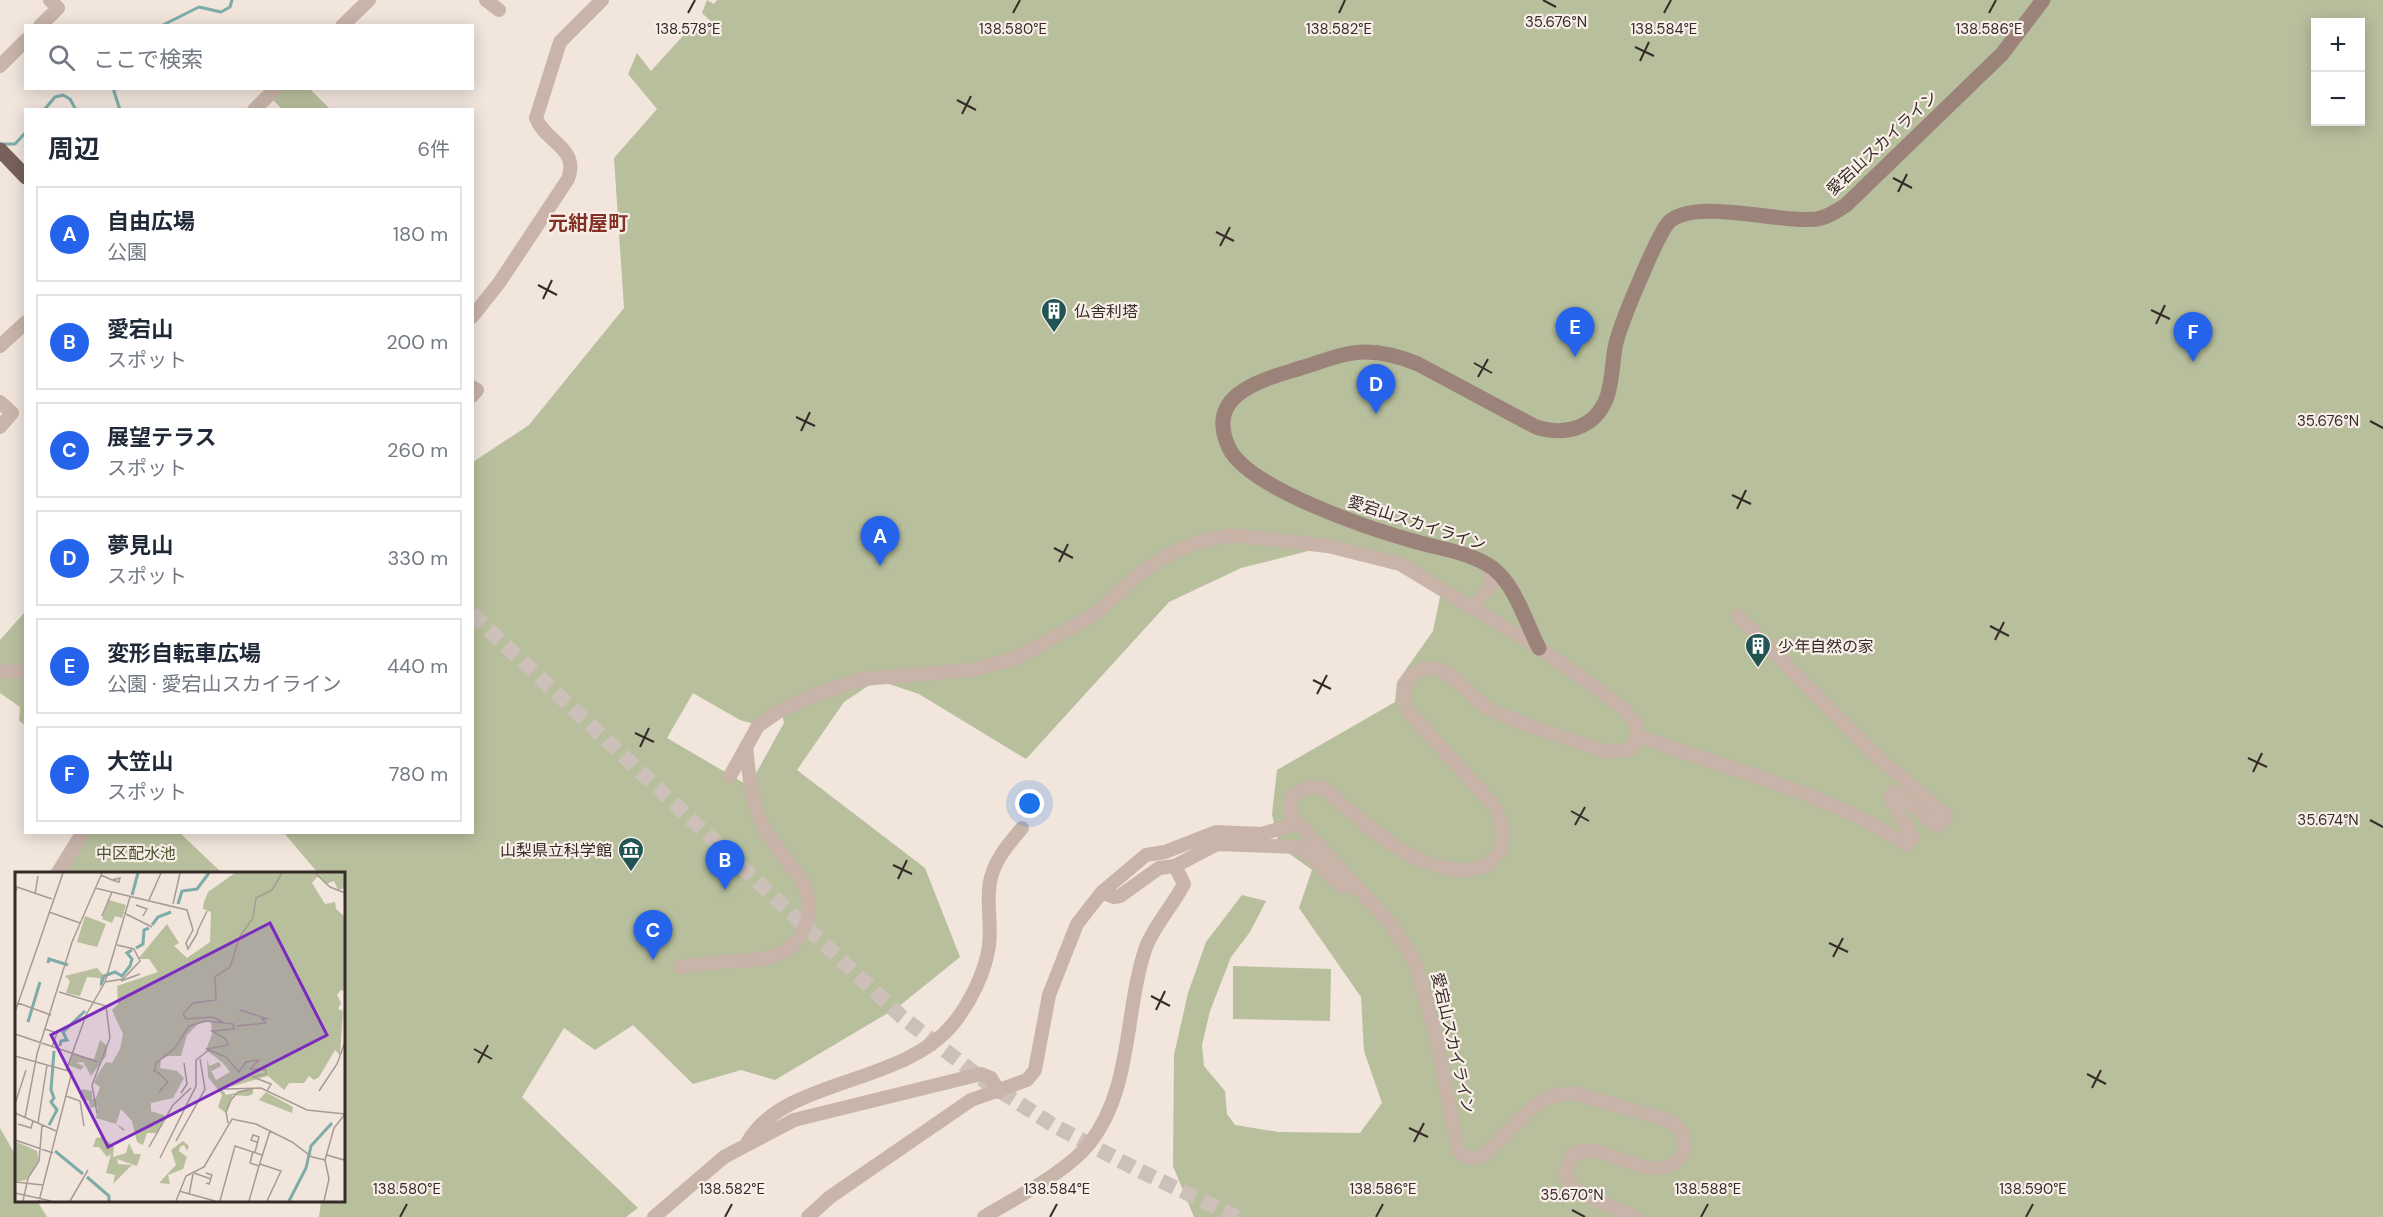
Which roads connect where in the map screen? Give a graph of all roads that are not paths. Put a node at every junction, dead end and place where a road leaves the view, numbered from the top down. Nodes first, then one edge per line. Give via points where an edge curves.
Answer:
1 (50, 0) edge
2 (369, 0) edge
3 (486, 0) edge
4 (602, 0) edge
5 (2043, 0) edge
6 (499, 10) dead end
7 (42, 24) edge
8 (344, 24) edge
9 (24, 42) edge
10 (0, 66) edge
11 (274, 90) edge
12 (256, 108) edge
13 (0, 150) edge
14 (24, 175) edge
15 (474, 314) edge
16 (24, 323) edge
17 (0, 346) edge
18 (0, 402) edge
19 (0, 427) edge
20 (1489, 566) junction
21 (1474, 607) junction
22 (1738, 616) dead end
23 (1539, 648) junction
24 (22, 671) dead end
25 (0, 672) edge
26 (1638, 736) junction
27 (746, 747) junction
28 (730, 776) dead end
29 (1298, 823) junction
30 (1022, 828) dead end
31 (82, 834) edge
32 (1175, 866) junction
33 (58, 872) edge
34 (1354, 885) junction
35 (1102, 892) junction
36 (680, 967) dead end
37 (999, 1092) junction
38 (747, 1143) junction
39 (654, 1217) edge
40 (808, 1217) edge
41 (984, 1217) edge
42 (1635, 1217) edge

1 - 7 street via 58,8
2 - 8 street
3 - 6 street
4 - 15 street via 560,42 536,118 567,153 571,171 568,179
5 - 20 main road, 愛宕山スカイライン via 2002,54 1846,205 1832,214 1799,219 1705,211 1670,222 1656,244 1617,341 1606,397 1598,412 1584,424 1555,433 1536,427 1418,364 1398,356 1366,352 1348,353 1244,387 1226,410 1224,435 1238,462 1259,477 1348,520
9 - 10 street
11 - 12 street
13 - 14 main road
16 - 17 street
18 - 19 street via 12,413
20 - 21 street via 1491,584
20 - 23 main road, 愛宕山スカイライン via 1507,583
21 - 23 street
21 - 27 street via 1400,564 1380,558 1328,546 1231,535 1197,542 1166,556 1140,573 1094,615 1016,658 972,670 863,679 816,694 758,726
22 - 26 street via 1873,753 1947,816 1938,826 1895,792 1890,798 1913,837 1907,845 1825,802
23 - 26 street, 愛宕山スカイライン via 1624,709 1636,724
24 - 25 street
26 - 29 street, 愛宕山スカイライン via 1629,750 1608,752 1488,709 1455,680 1438,670 1424,668 1415,672 1404,687 1408,711 1496,808 1503,830 1501,850 1486,866 1458,870 1416,858 1382,838 1324,789 1313,786 1290,799 1290,814
27 - 28 street
27 - 36 street via 749,786 762,824 807,887 807,922 791,948 772,957
29 - 34 street, 愛宕山スカイライン
29 - 35 street via 1262,834 1216,832 1165,852 1146,855
30 - 38 street via 998,858 990,882 989,946 980,978 952,1024 921,1052 904,1061 788,1106 755,1129
31 - 33 street
32 - 34 street via 1217,844 1301,847 1342,887
32 - 35 street via 1159,868 1120,896
32 - 41 street via 1184,884 1147,945 1118,1086 1105,1118 1089,1145 1054,1174
34 - 42 street, 愛宕山スカイライン via 1391,924 1415,962 1435,1032 1461,1154 1467,1158 1482,1157 1535,1105 1563,1094 1588,1096 1671,1122 1682,1132 1685,1149 1675,1163 1663,1168 1590,1150 1573,1154 1568,1162 1565,1173 1579,1193
35 - 37 street via 1077,924 1049,994 1035,1070 1027,1080
37 - 38 street via 991,1078 981,1074 811,1114
37 - 40 street via 971,1101 830,1197
38 - 39 street via 714,1164

